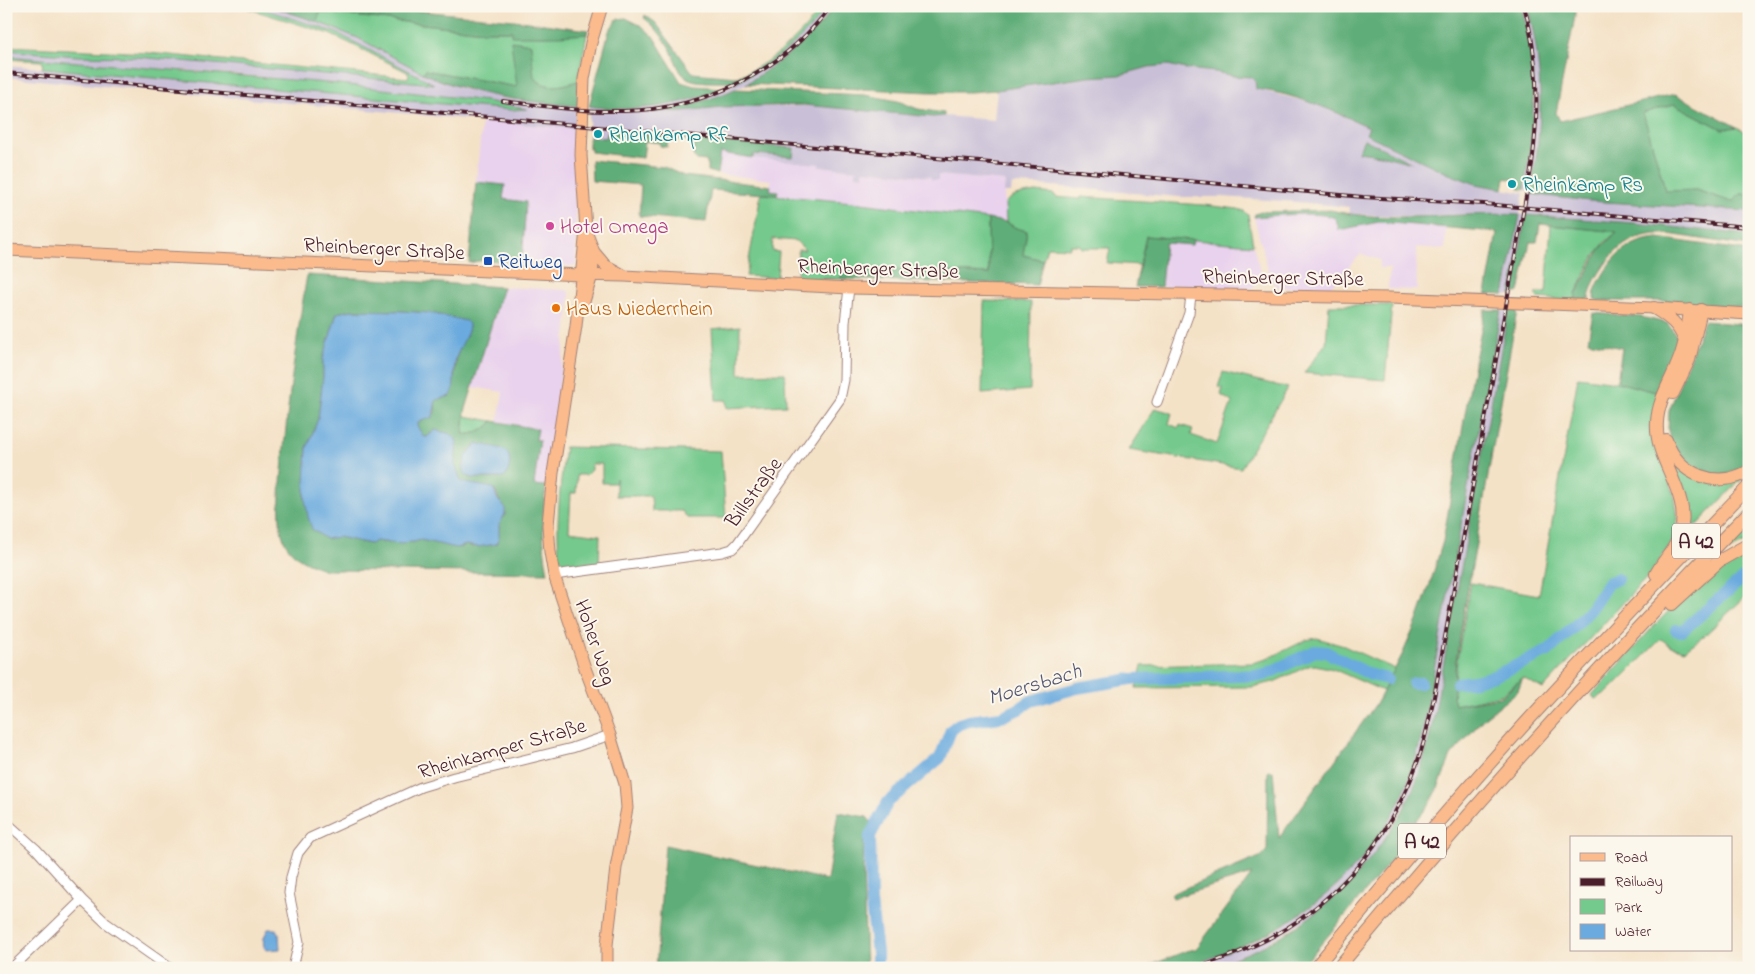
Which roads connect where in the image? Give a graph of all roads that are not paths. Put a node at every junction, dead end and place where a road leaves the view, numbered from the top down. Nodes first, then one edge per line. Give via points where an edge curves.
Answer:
1 (602, 6) edge
2 (586, 230) junction
3 (6, 250) edge
4 (594, 252) junction
5 (586, 275) junction
6 (624, 276) junction
7 (849, 288) junction
8 (1191, 294) junction
9 (1654, 308) junction
10 (1695, 310) junction
11 (1749, 314) edge
12 (1685, 342) junction
13 (1157, 402) dead end
14 (1749, 471) edge
15 (1749, 486) edge
16 (1749, 512) edge
17 (1749, 544) edge
18 (554, 576) junction
19 (1644, 596) junction
20 (1637, 628) junction
21 (610, 735) junction
22 (6, 822) edge
23 (82, 900) junction
24 (12, 968) edge
25 (170, 968) edge
26 (293, 968) edge
27 (607, 968) edge
28 (1315, 968) edge
29 (1338, 968) edge

1 - 2 main road via 583,87 581,155
2 - 4 main road
2 - 5 main road
3 - 5 main road, Rheinberger Straße
4 - 5 main road
4 - 6 main road via 605,265
5 - 6 main road, Rheinberger Straße
5 - 18 main road, Hoher Weg via 549,511 548,539
6 - 7 main road, Rheinberger Straße
7 - 8 main road, Rheinberger Straße
7 - 18 street, Billstraße via 840,399 732,549
8 - 9 main road, Rheinberger Straße
8 - 13 street via 1189,313
9 - 10 main road, Rheinberger Straße
9 - 12 highway via 1673,321
10 - 11 main road, Rheinberger Straße
10 - 12 highway
10 - 14 highway via 1690,360 1665,413 1666,442 1683,467 1697,476 1726,480
12 - 19 highway via 1662,400 1657,422 1659,443 1682,502 1682,526 1675,546
15 - 19 highway, A 42
16 - 20 highway, A 42
17 - 20 highway via 1719,561 1664,612
18 - 21 main road, Hoher Weg
19 - 28 highway, A 42 via 1477,778
20 - 29 highway, A 42 via 1492,788
21 - 26 street, Rheinkamper Straße via 422,787 310,838 298,853 291,877 290,893 299,942
21 - 27 main road, Hoher Weg via 625,784 627,808 616,868
22 - 23 street via 36,849
23 - 24 street
23 - 25 street via 106,923

